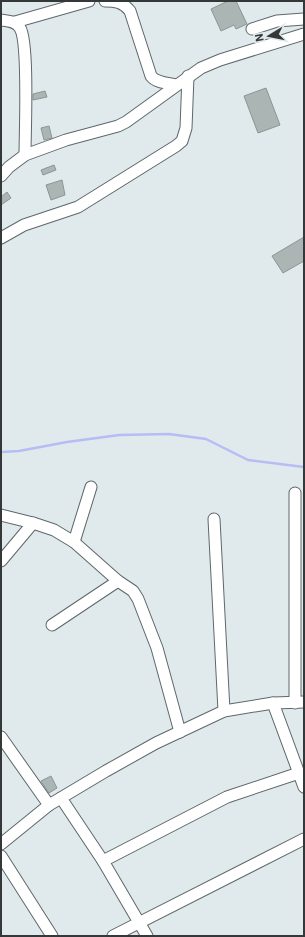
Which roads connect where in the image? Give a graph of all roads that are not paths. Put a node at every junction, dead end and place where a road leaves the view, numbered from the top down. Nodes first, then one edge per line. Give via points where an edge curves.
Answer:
1 (89, 1) edge
2 (105, 1) edge
3 (304, 19) edge
4 (1, 20) edge
5 (15, 22) junction
6 (252, 29) dead end
7 (304, 34) edge
8 (188, 76) junction
9 (176, 85) junction
10 (25, 155) junction
11 (1, 176) edge
12 (1, 238) edge
13 (92, 487) dead end
14 (295, 494) dead end
15 (1, 515) edge
16 (214, 519) dead end
17 (33, 523) junction
18 (74, 542) junction
19 (1, 561) edge
20 (118, 581) junction
21 (52, 625) dead end
22 (299, 702) edge
23 (273, 703) junction
24 (224, 711) junction
25 (180, 732) junction
26 (1, 736) edge
27 (299, 773) junction
28 (304, 787) edge
29 (61, 798) junction
30 (49, 805) junction
31 (304, 839) edge
32 (1, 844) edge
33 (1, 856) edge
34 (103, 861) junction
35 (140, 922) junction
36 (52, 936) edge
37 (113, 936) edge
38 (147, 936) edge

1 - 5 street
2 - 9 street via 117,2 130,11 153,79
3 - 6 street via 277,21
4 - 5 street
5 - 10 street via 23,33 25,57
7 - 8 street via 220,60
8 - 9 street
8 - 12 street via 186,128 182,141 78,207 24,225
9 - 10 street via 135,117 118,126 66,140
10 - 11 street
13 - 18 street
14 - 22 street
15 - 17 street
16 - 24 street
17 - 18 street via 54,530
17 - 19 street
18 - 20 street
20 - 21 street
20 - 25 street via 133,591 138,599 157,648
22 - 23 street
23 - 24 street
23 - 27 street
24 - 25 street
25 - 29 street
26 - 30 street
27 - 28 street
27 - 34 street via 227,797
29 - 30 street
29 - 34 street
30 - 32 street
31 - 35 street
33 - 36 street
34 - 35 street
35 - 37 street
35 - 38 street

